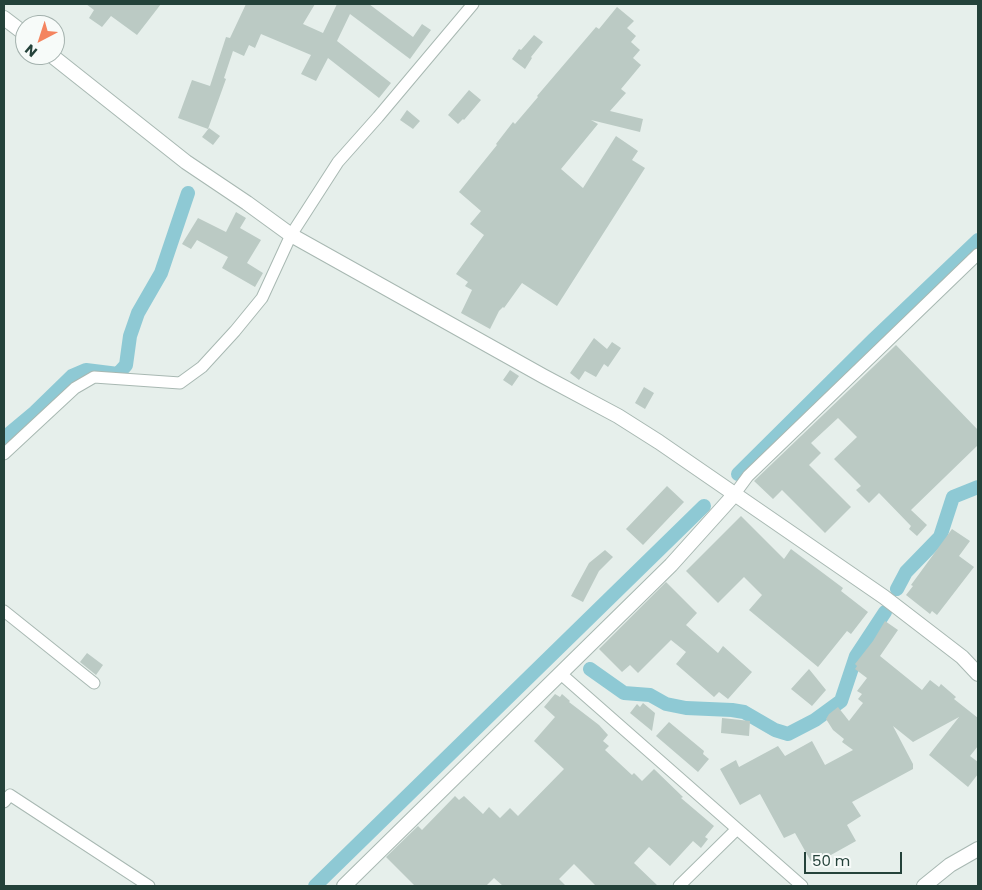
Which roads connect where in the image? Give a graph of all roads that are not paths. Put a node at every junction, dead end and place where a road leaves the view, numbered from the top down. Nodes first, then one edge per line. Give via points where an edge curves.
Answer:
1 (473, 4) edge
2 (4, 18) edge
3 (15, 26) edge
4 (64, 65) edge
5 (291, 235) junction
6 (978, 254) edge
7 (4, 454) edge
8 (734, 495) junction
9 (4, 611) edge
10 (560, 674) junction
11 (978, 674) edge
12 (94, 683) dead end
13 (4, 802) edge
14 (738, 829) junction
15 (978, 849) edge
16 (149, 886) edge
17 (344, 886) edge
18 (679, 886) edge
19 (802, 886) edge
20 (924, 886) edge

1 - 5 street via 338,162
2 - 3 street
4 - 5 street via 186,162
5 - 7 street via 262,298 202,367 180,383 89,380 75,388
5 - 8 street via 618,416
6 - 8 street via 748,476
8 - 10 street via 671,565
8 - 11 street via 884,597
9 - 12 street
10 - 14 street
10 - 17 street
13 - 16 street via 10,795
14 - 18 street
14 - 19 street
15 - 20 street via 950,865

